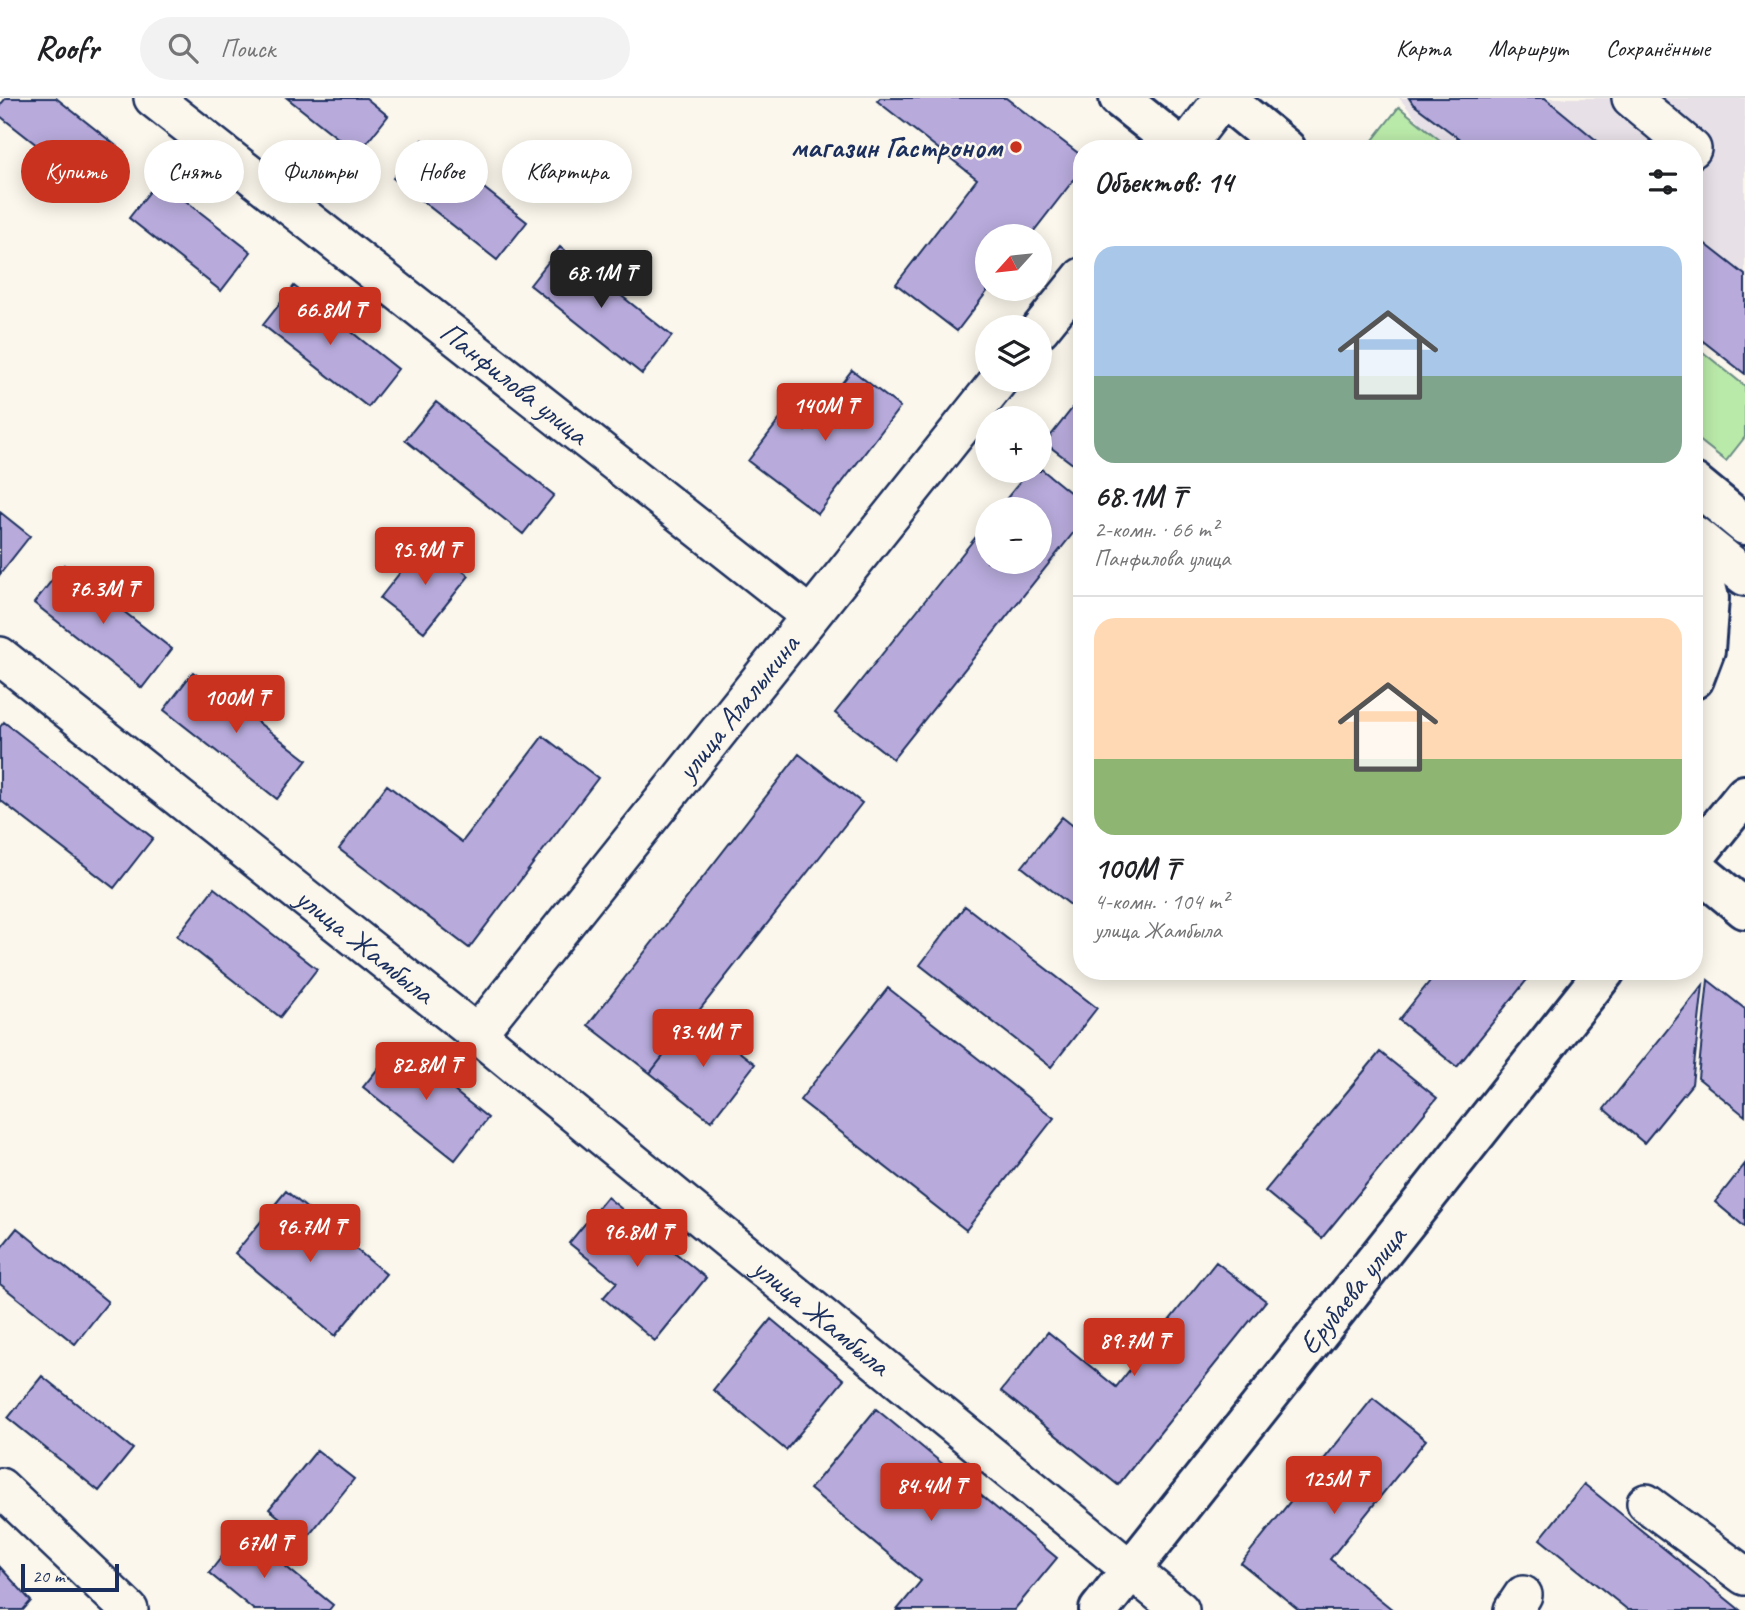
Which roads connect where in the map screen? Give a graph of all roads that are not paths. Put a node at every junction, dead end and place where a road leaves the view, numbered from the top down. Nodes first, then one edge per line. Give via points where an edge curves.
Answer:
1 (153, 98) edge
2 (1119, 98) edge
3 (1223, 98) edge
4 (1631, 98) edge
5 (1172, 140) edge
6 (1190, 140) edge
7 (1275, 140) edge
8 (1681, 140) edge
9 (1073, 288) edge
10 (1051, 315) edge
11 (989, 392) edge
12 (1703, 490) edge
13 (1740, 517) edge
14 (1703, 543) edge
15 (1703, 573) edge
16 (1745, 576) edge
17 (810, 616) junction
18 (1703, 655) edge
19 (0, 656) edge
20 (1745, 795) edge
21 (1703, 848) edge
22 (1703, 874) edge
23 (1745, 909) edge
24 (1598, 980) edge
25 (477, 1034) junction
26 (0, 1487) edge
27 (1646, 1503) dead end
28 (1130, 1571) junction
29 (1745, 1576) edge
30 (129, 1610) edge
31 (1099, 1610) edge
32 (1180, 1610) edge

1 - 17 street, Панфилова улица
2 - 5 main road
3 - 6 street
3 - 7 main road
4 - 8 street
9 - 10 street
11 - 17 street, улица Алалыкина
12 - 13 main road
14 - 16 main road
15 - 18 main road via 1709,598
17 - 25 street, улица Алалыкина
19 - 25 street, улица Жамбыла
20 - 21 main road
22 - 23 main road
24 - 28 main road, Ерубаева улица
25 - 28 street, улица Жамбыла
26 - 30 street
27 - 29 street
28 - 31 main road, Ерубаева улица
28 - 32 street, улица Жамбыла

